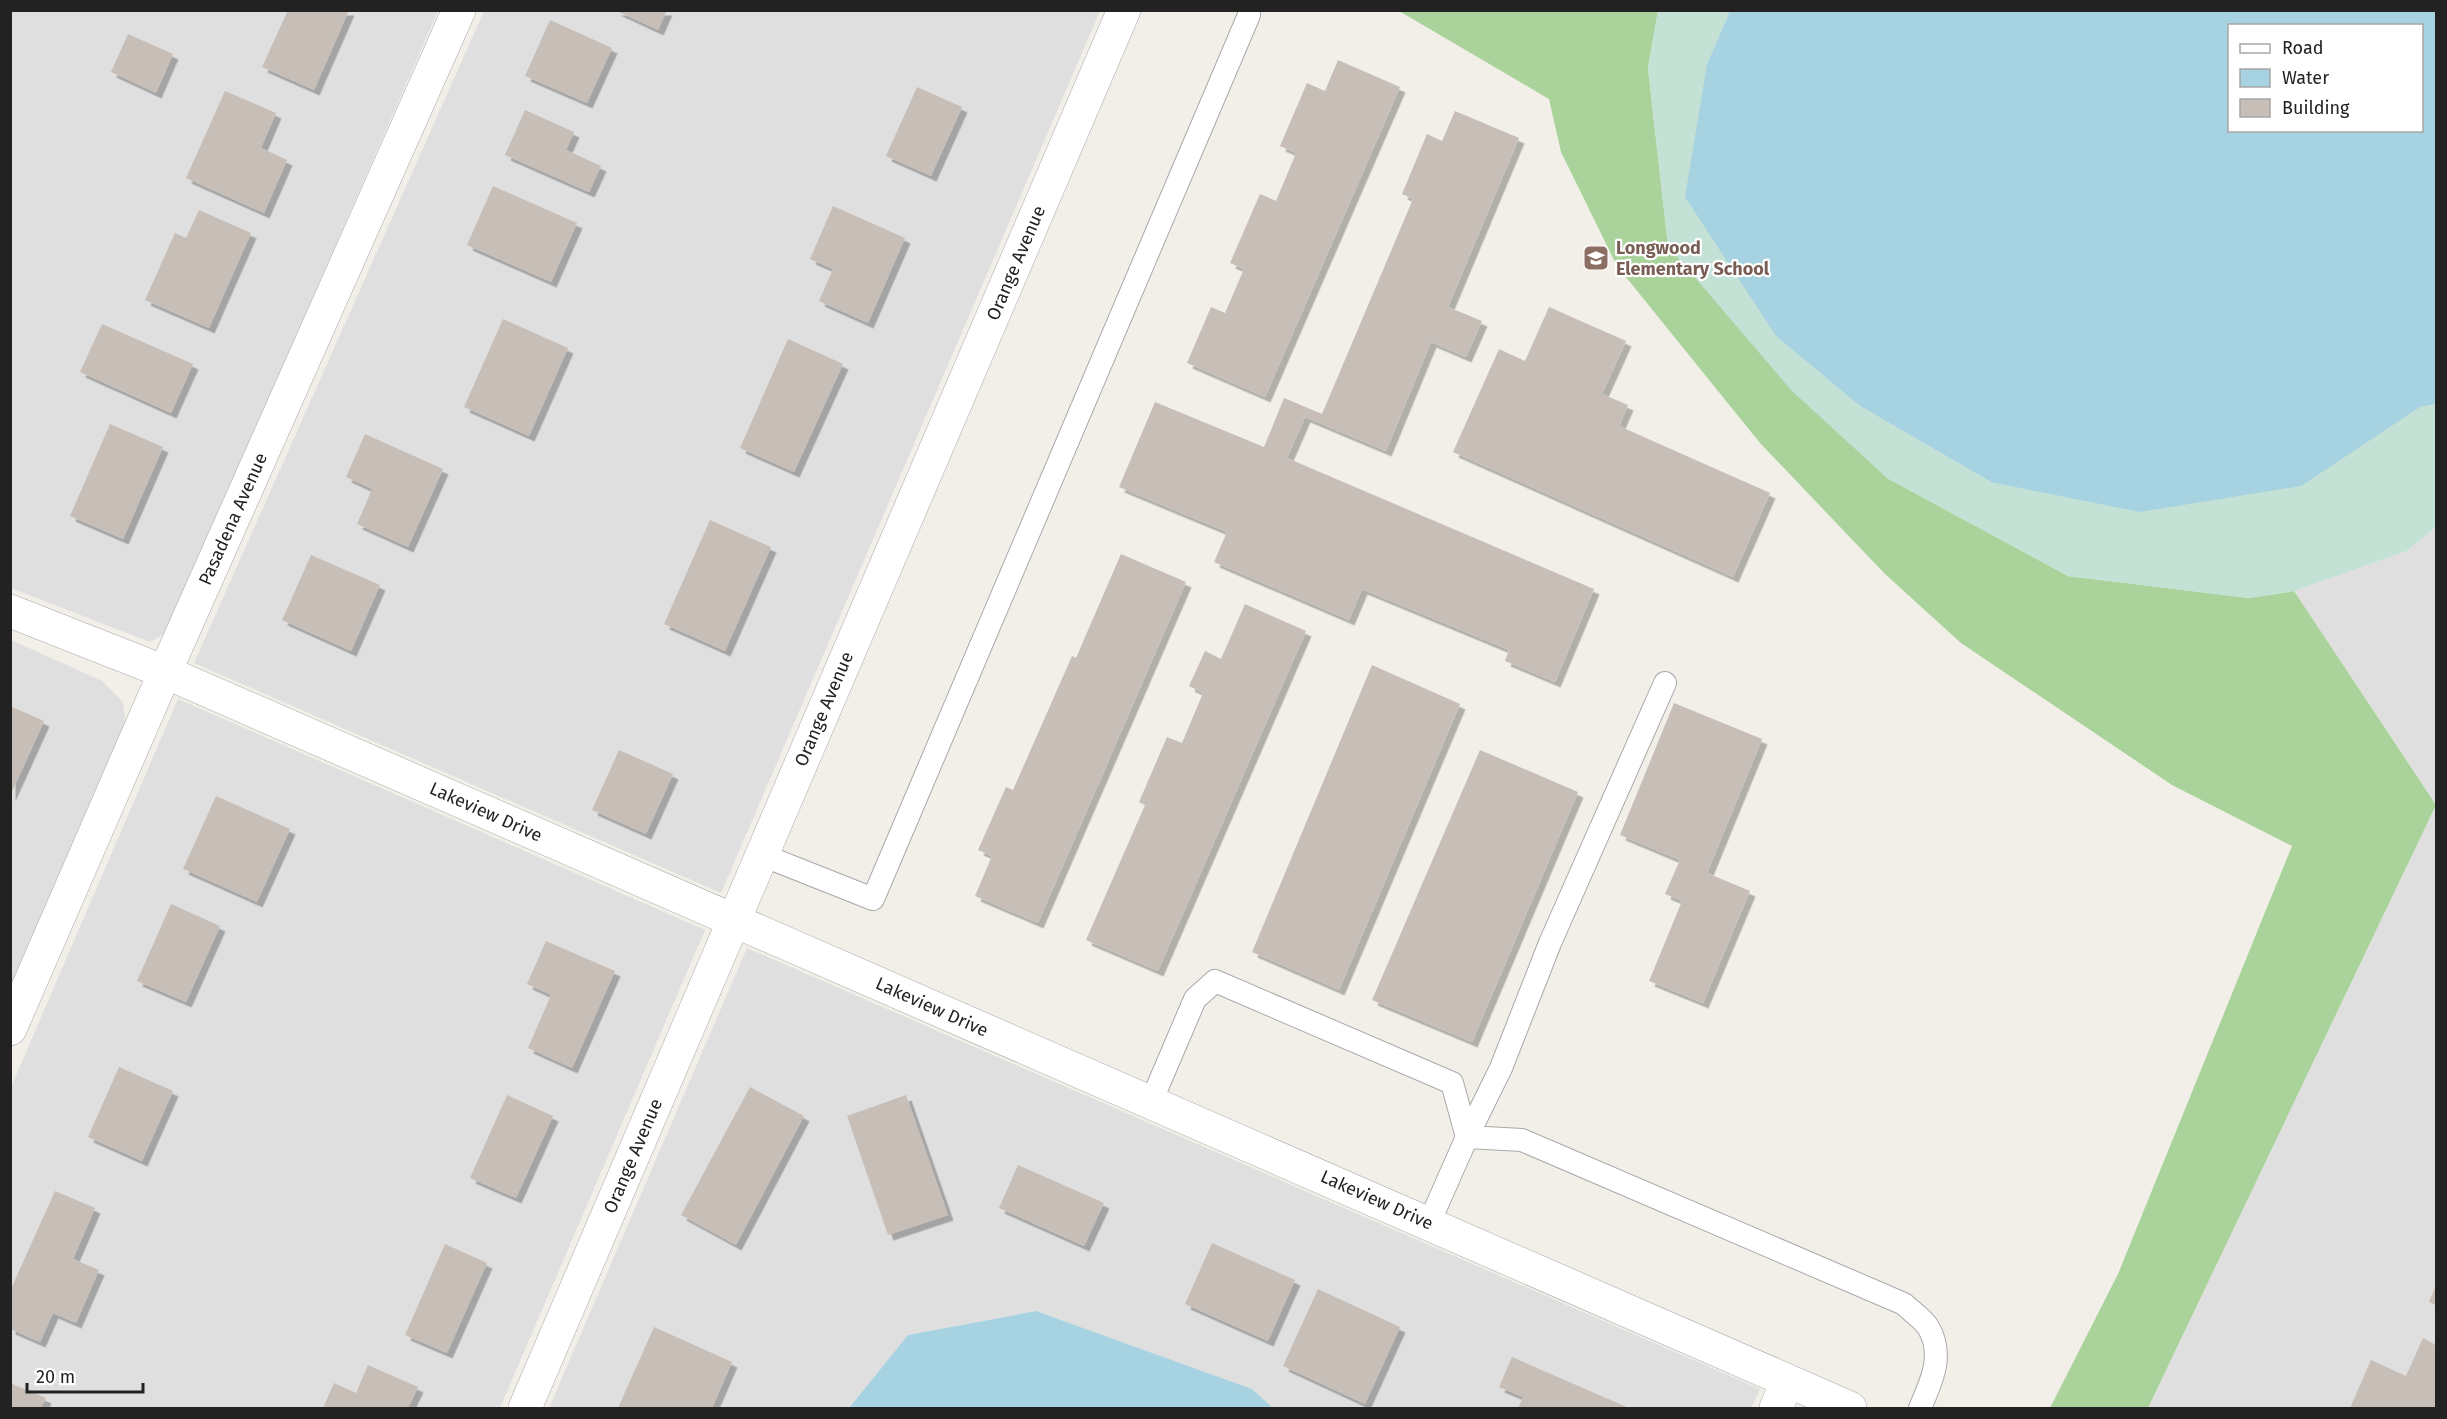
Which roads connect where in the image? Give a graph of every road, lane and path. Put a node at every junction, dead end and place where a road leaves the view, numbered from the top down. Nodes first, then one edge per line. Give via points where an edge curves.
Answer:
1 (459, 10) edge
2 (1124, 10) edge
3 (1249, 10) edge
4 (10, 611) edge
5 (165, 672) junction
6 (1665, 683) dead end
7 (762, 855) junction
8 (734, 920) junction
9 (10, 1029) edge
10 (1151, 1102) junction
11 (1467, 1137) junction
12 (1429, 1223) junction
13 (1781, 1395) edge
14 (525, 1408) edge
15 (1850, 1408) edge
16 (1920, 1408) edge

1 - 5 street, Pasadena Avenue
2 - 7 street, Orange Avenue
3 - 7 lane via 873,899
4 - 5 street, Lakeview Drive
5 - 8 street, Lakeview Drive
5 - 9 street, Pasadena Avenue
6 - 11 lane via 1550,943 1501,1068
7 - 8 street, Orange Avenue
8 - 10 street, Lakeview Drive
8 - 14 street, Orange Avenue
10 - 11 lane via 1195,999 1215,981 1452,1083
10 - 12 street, Lakeview Drive
11 - 12 lane
11 - 16 lane via 1522,1140 1904,1304 1928,1326 1935,1346 1935,1374
12 - 13 street, Lakeview Drive
13 - 15 street, Lakeview Drive

